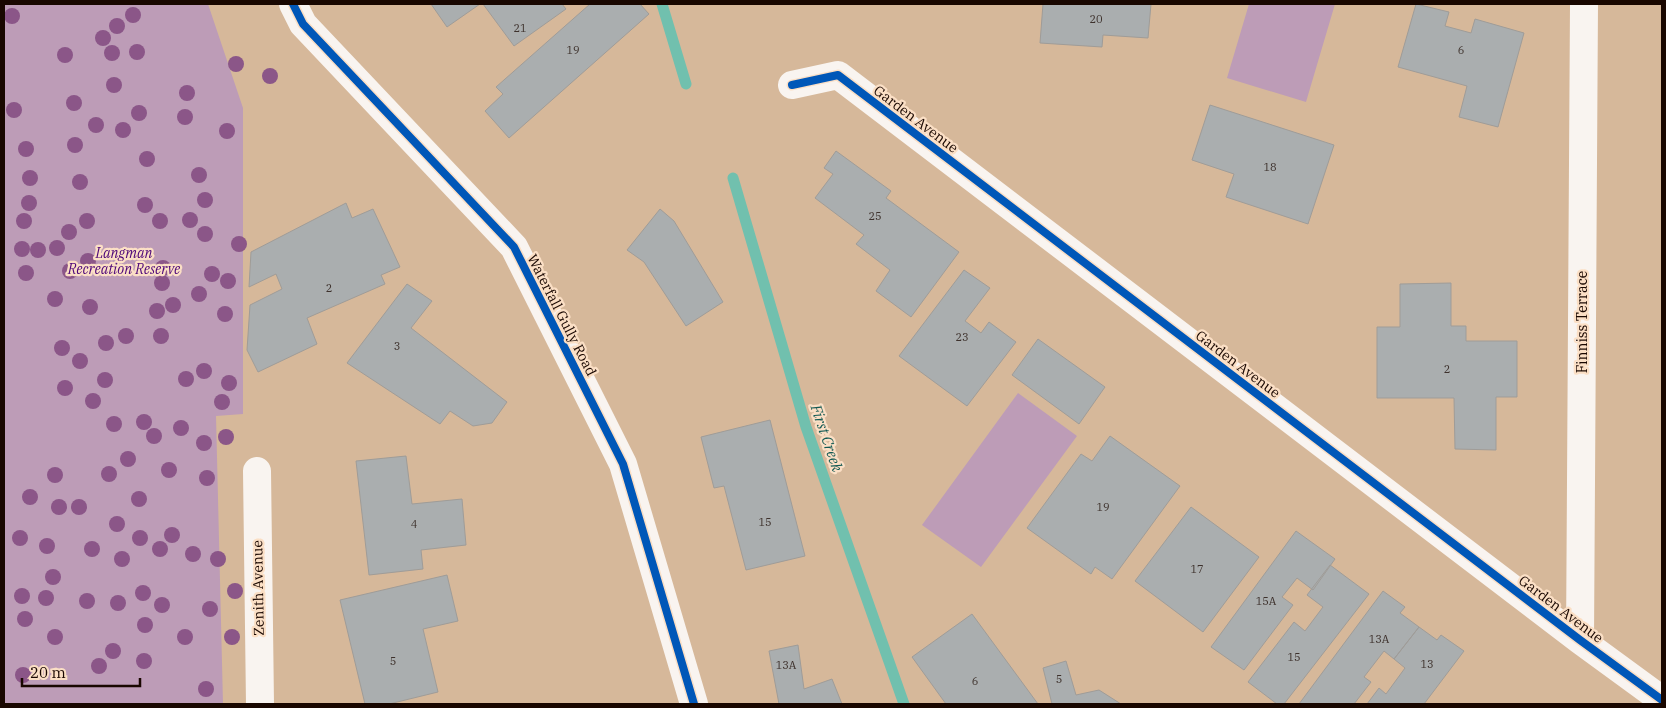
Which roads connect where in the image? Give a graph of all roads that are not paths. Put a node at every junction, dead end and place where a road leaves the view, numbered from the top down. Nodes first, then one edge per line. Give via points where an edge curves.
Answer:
1 (292, 4) edge
2 (1584, 4) edge
3 (792, 85) dead end
4 (257, 472) dead end
5 (1580, 640) junction
6 (1662, 700) edge
7 (260, 704) edge
8 (694, 704) edge

1 - 8 street, Waterfall Gully Road via 304,24 514,247 623,464
2 - 5 street, Finniss Terrace
3 - 5 street, Garden Avenue via 838,76
4 - 7 street, Zenith Avenue
5 - 6 street, Garden Avenue

